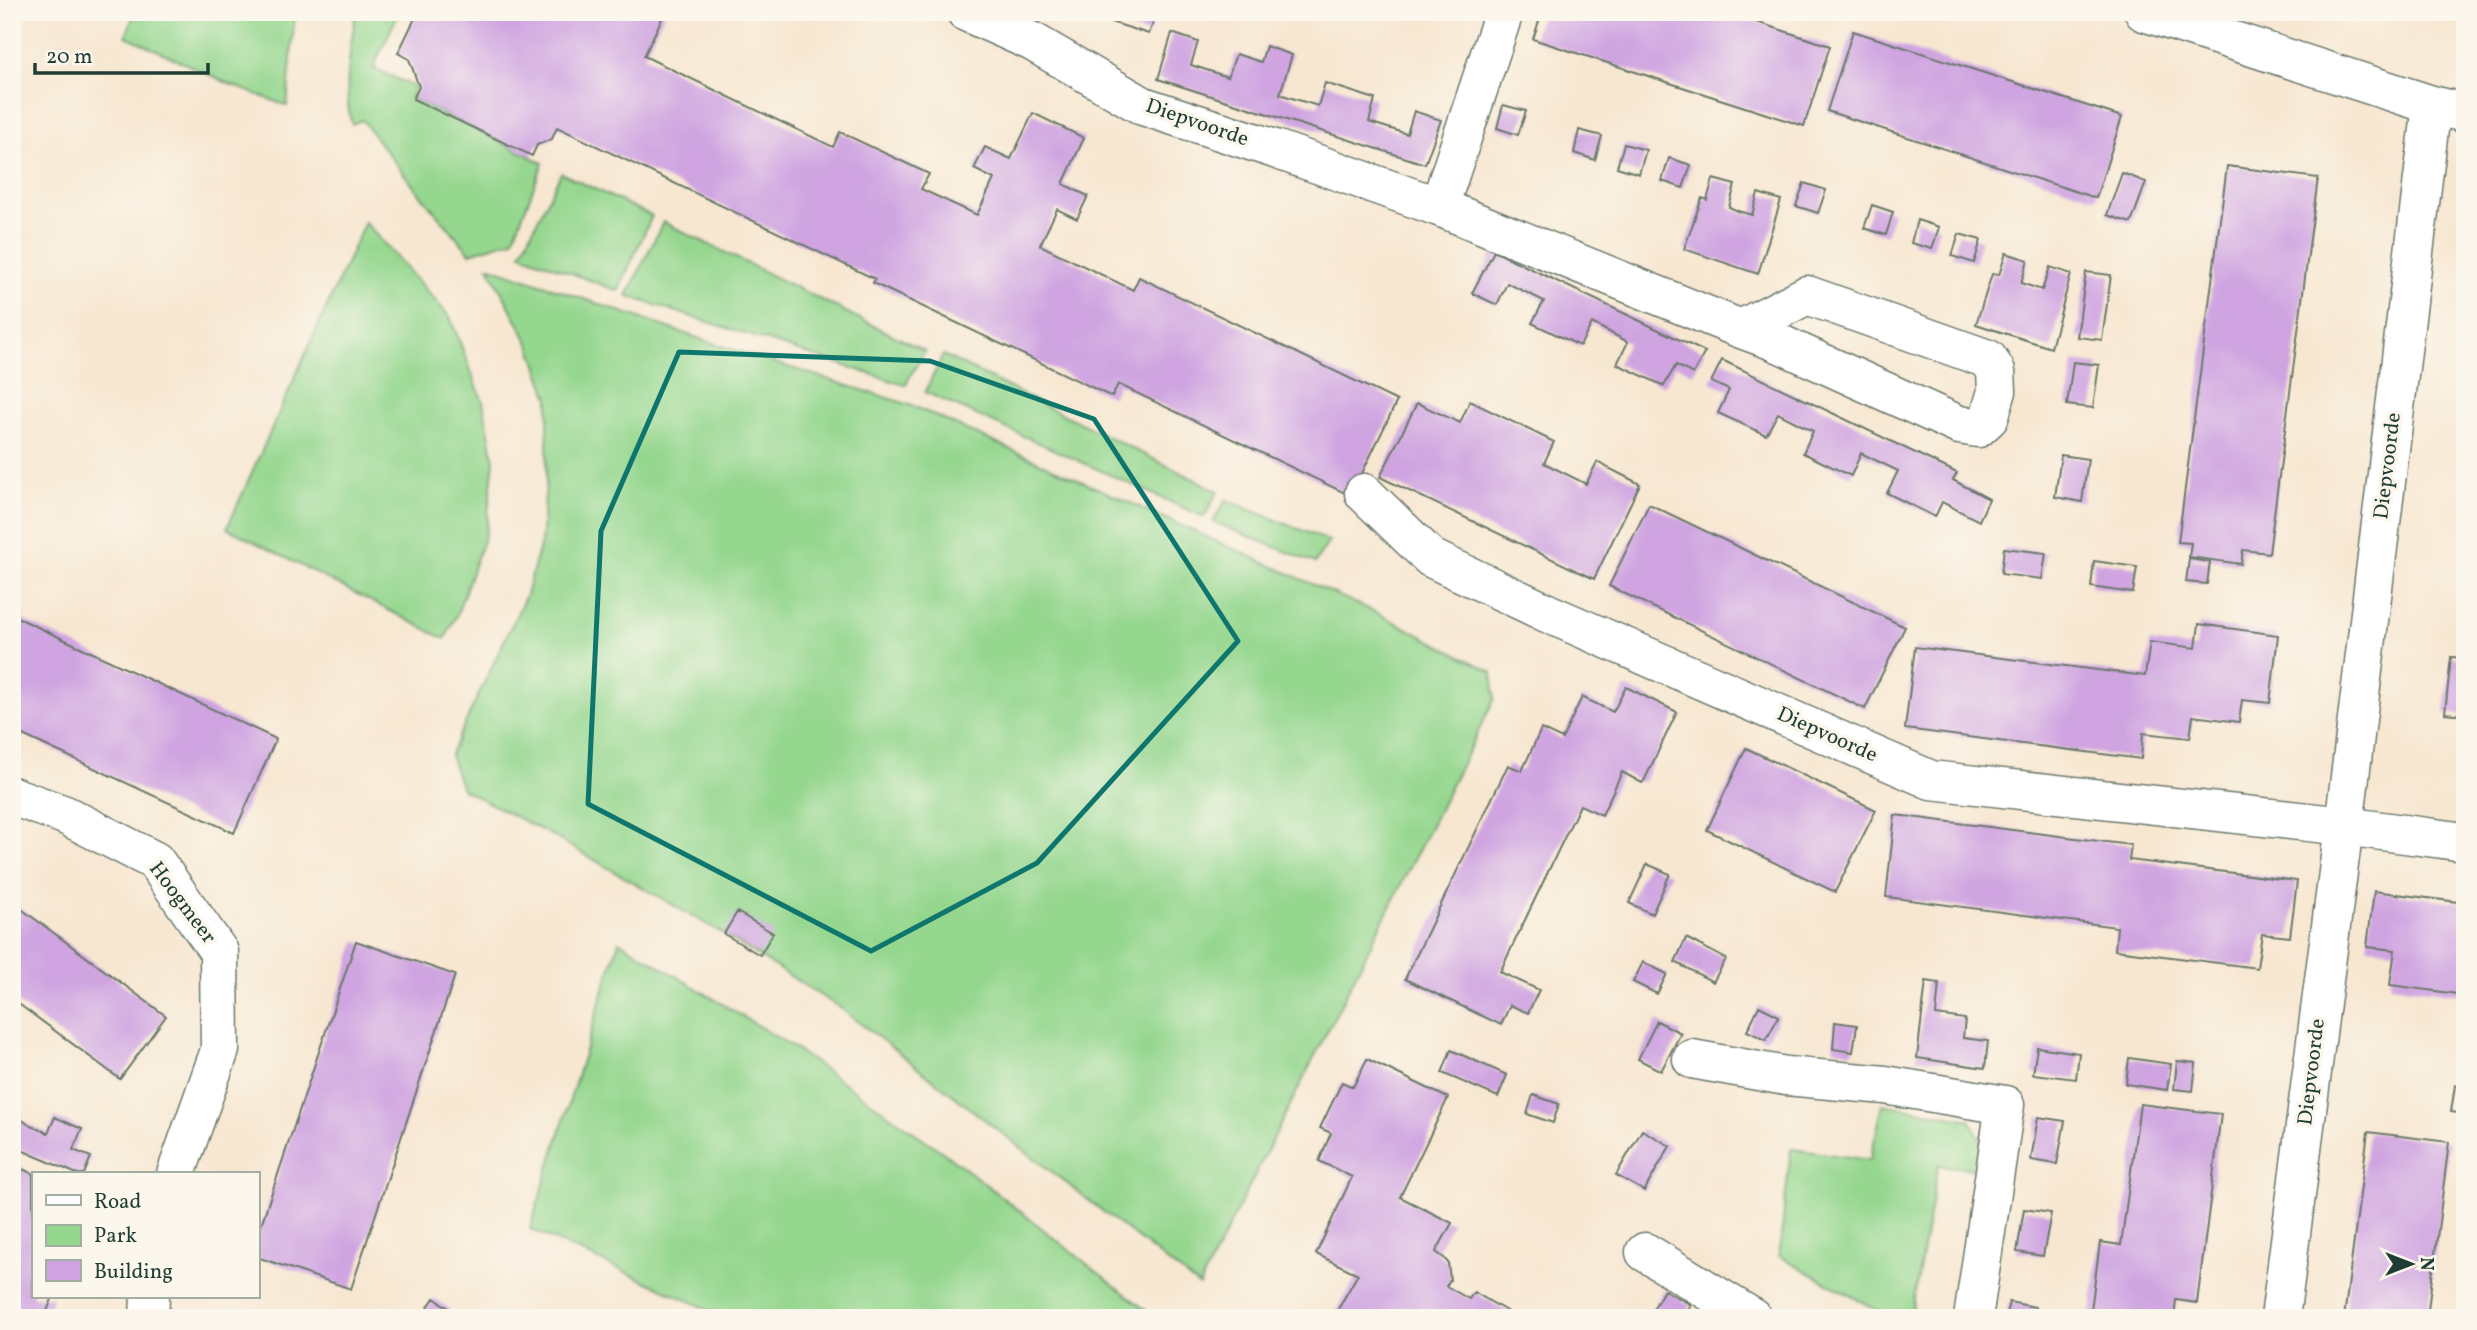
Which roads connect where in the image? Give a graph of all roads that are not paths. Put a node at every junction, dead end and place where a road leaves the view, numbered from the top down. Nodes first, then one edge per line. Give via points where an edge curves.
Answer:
1 (966, 12) edge
2 (1504, 12) edge
3 (2144, 12) edge
4 (2448, 109) edge
5 (1439, 207) junction
6 (1741, 328) junction
7 (1364, 493) dead end
8 (12, 796) edge
9 (2344, 826) junction
10 (2465, 842) edge
11 (1692, 1059) dead end
12 (177, 1172) edge
13 (1645, 1252) dead end
14 (150, 1298) edge
15 (149, 1318) edge
16 (1753, 1318) edge
17 (1973, 1318) edge
18 (2280, 1318) edge

1 - 5 street, Diepvoorde via 1033,41 1143,106
2 - 5 street
3 - 4 street, Diepvoorde
4 - 9 street, Diepvoorde
5 - 6 street, Diepvoorde
6 - 6 street, Diepvoorde via 1959,425 1978,428 1989,418 1997,391 1996,371 1987,359 1960,348 1807,295
7 - 9 street, Diepvoorde via 1431,558 1931,780
8 - 12 street, Hoogmeer via 65,815 155,861 219,952 220,1050
9 - 10 street, Diepvoorde
9 - 18 street, Diepvoorde
11 - 17 street via 2005,1105
13 - 16 street
14 - 15 street

